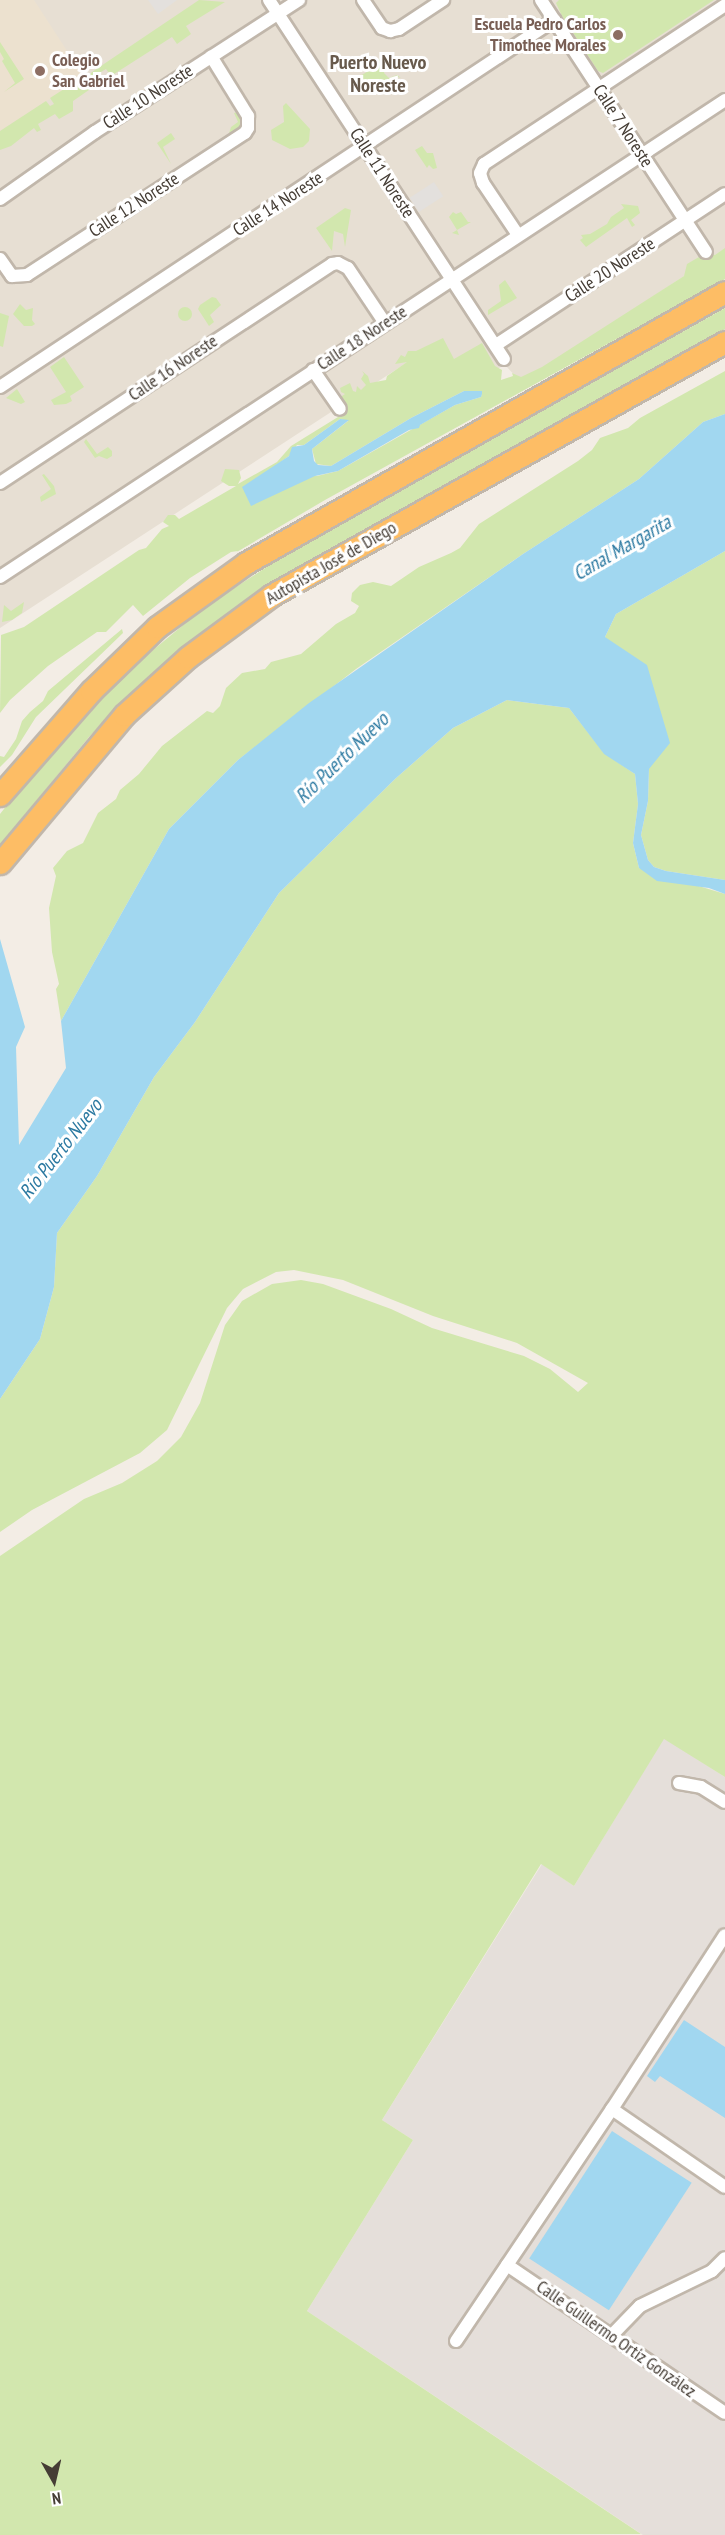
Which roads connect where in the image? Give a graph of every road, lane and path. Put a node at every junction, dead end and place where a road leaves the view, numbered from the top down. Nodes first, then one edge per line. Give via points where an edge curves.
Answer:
1 (270, 0) edge
2 (299, 0) edge
3 (363, 0) edge
4 (443, 0) edge
5 (541, 0) edge
6 (725, 5) edge
7 (278, 13) junction
8 (554, 20) junction
9 (211, 56) junction
10 (598, 88) junction
11 (725, 100) edge
12 (365, 147) junction
13 (642, 154) junction
14 (725, 194) edge
15 (0, 199) edge
16 (685, 220) junction
17 (518, 235) junction
18 (706, 252) dead end
19 (0, 260) edge
20 (451, 279) junction
21 (725, 292) edge
22 (385, 323) junction
23 (725, 342) edge
24 (496, 345) junction
25 (725, 357) edge
26 (504, 359) dead end
27 (313, 370) junction
28 (661, 378) junction
29 (0, 387) edge
30 (340, 409) dead end
31 (0, 483) edge
32 (0, 577) edge
33 (0, 795) edge
34 (0, 863) edge
35 (679, 1783) dead end
36 (725, 1802) edge
37 (725, 1935) edge
38 (612, 2109) junction
39 (725, 2187) edge
40 (725, 2258) edge
41 (507, 2265) junction
42 (612, 2335) junction
43 (456, 2341) dead end
44 (725, 2413) edge

1 - 7 street, Calle 11 Noreste
2 - 7 street, Calle 10 Noreste
3 - 4 street via 382,28 390,31
5 - 8 street, Calle 7 Noreste
6 - 10 street
7 - 9 street, Calle 10 Noreste
7 - 12 street, Calle 11 Noreste
8 - 10 street, Calle 7 Noreste
8 - 12 street, Calle 14 Noreste
9 - 15 street, Calle 10 Noreste
9 - 19 street, Calle 12 Noreste via 248,116 245,133 22,277 12,276
10 - 13 street, Calle 7 Noreste
10 - 17 street via 484,164 480,173 483,183
11 - 13 street, Calle 18 Noreste
12 - 20 street, Calle 11 Noreste
12 - 29 street, Calle 14 Noreste
13 - 16 street, Calle 7 Noreste
13 - 17 street, Calle 18 Noreste
14 - 16 street, Calle 20 Noreste
16 - 18 street, Calle 7 Noreste
16 - 24 street, Calle 20 Noreste
17 - 20 street, Calle 18 Noreste
20 - 22 street, Calle 18 Noreste
20 - 24 street, Calle 11 Noreste
21 - 33 highway via 246,563 157,627 91,691
22 - 27 street, Calle 18 Noreste
22 - 31 street, Calle 16 Noreste via 348,268 338,263 326,267
23 - 28 highway, Autopista José de Diego
24 - 26 street, Calle 11 Noreste
25 - 28 highway
27 - 30 street
27 - 32 street, Calle 18 Noreste
28 - 34 highway, Autopista José de Diego via 297,579 234,623 188,657 124,715
35 - 36 street via 701,1787
37 - 38 street
38 - 39 street
38 - 41 street
40 - 42 street via 712,2271 640,2306
41 - 42 street, Calle Guillermo Ortiz González
41 - 43 street
42 - 44 street, Calle Guillermo Ortiz González

